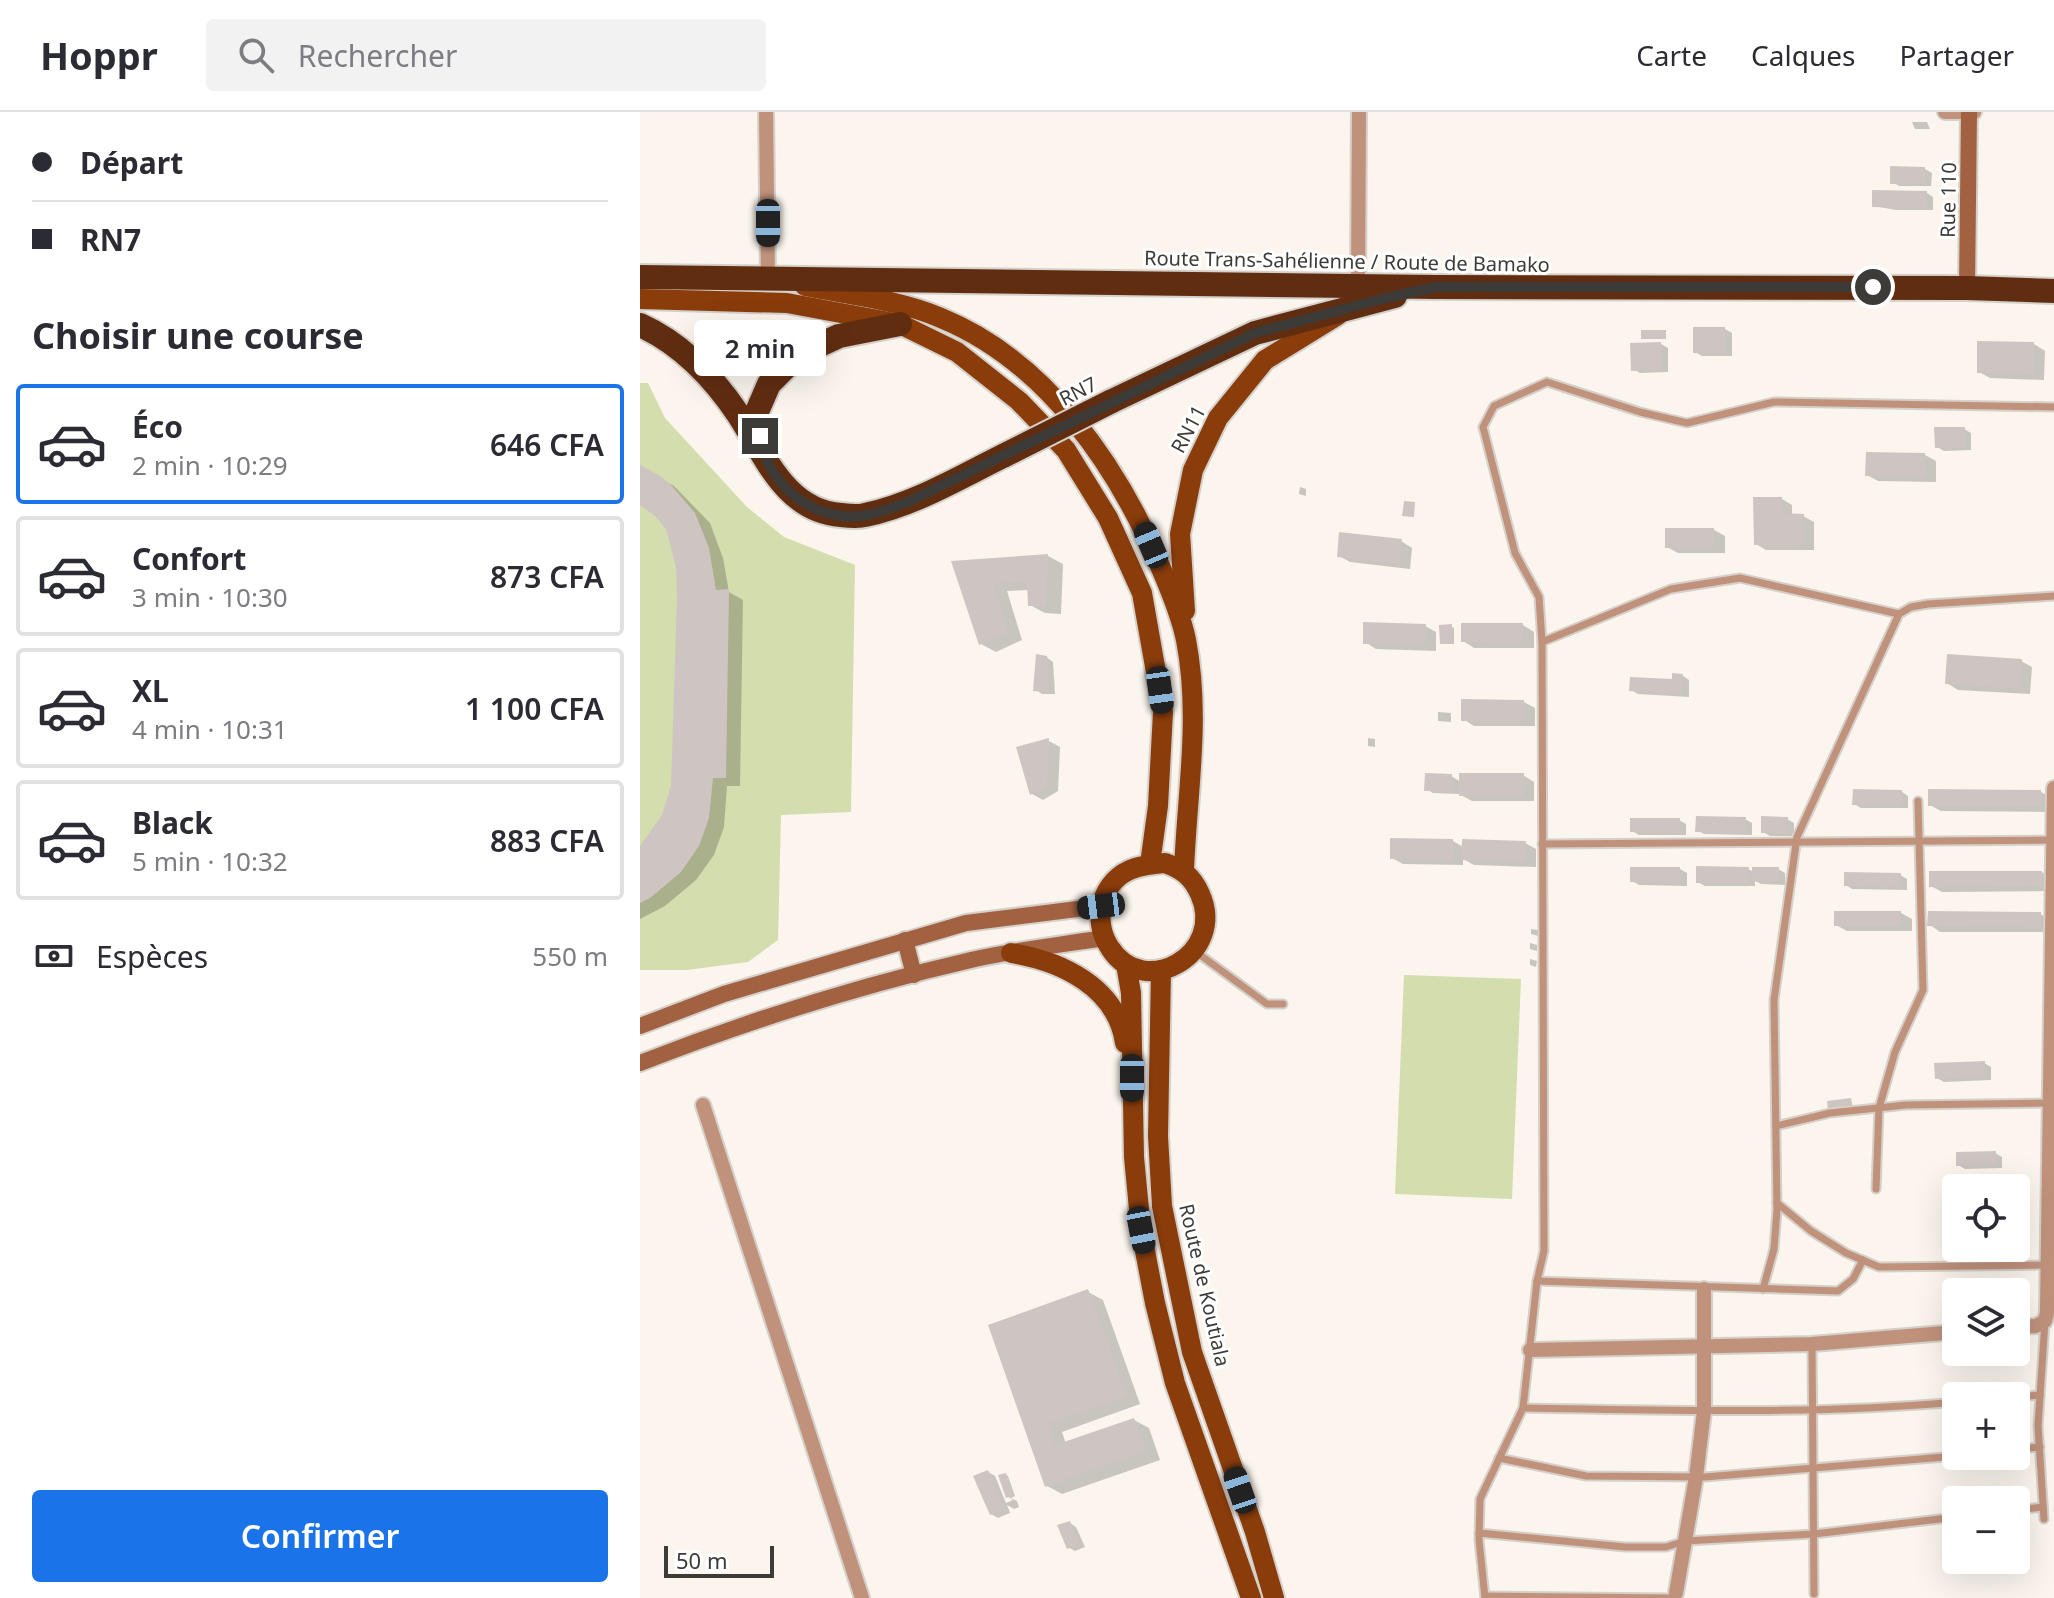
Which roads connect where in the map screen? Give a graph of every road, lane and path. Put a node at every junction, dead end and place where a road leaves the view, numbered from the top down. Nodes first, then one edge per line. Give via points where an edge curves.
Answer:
1 (766, 112) edge
2 (1359, 112) edge
3 (1945, 112) edge
4 (1971, 112) edge
5 (640, 277) edge
6 (768, 278) junction
7 (1436, 287) joint
8 (1967, 288) junction
9 (2054, 291) edge
10 (1357, 296) junction
11 (640, 299) edge
12 (900, 324) junction
13 (640, 325) edge
14 (2054, 407) edge
15 (763, 458) junction
16 (2054, 596) edge
17 (1899, 614) junction
18 (1186, 639) junction
19 (1542, 642) junction
20 (2054, 788) edge
21 (1918, 801) dead end
22 (2053, 840) edge
23 (1919, 841) junction
24 (1796, 842) junction
25 (1542, 844) junction
26 (1150, 864) junction
27 (1184, 870) junction
28 (1101, 906) junction
29 (1104, 938) junction
30 (905, 940) junction
31 (1195, 950) junction
32 (1011, 953) junction
33 (1126, 964) junction
34 (1161, 970) junction
35 (914, 975) junction
36 (1283, 1004) dead end
37 (640, 1026) edge
38 (640, 1063) edge
39 (2049, 1103) junction
40 (703, 1105) dead end
41 (1132, 1107) junction
42 (1879, 1108) junction
43 (1776, 1126) junction
44 (1876, 1189) dead end
45 (1777, 1202) junction
46 (1863, 1260) junction
47 (2048, 1265) junction
48 (1537, 1281) junction
49 (1704, 1289) junction
50 (1763, 1289) junction
51 (2045, 1321) junction
52 (2030, 1326) edge
53 (1942, 1333) edge
54 (1812, 1344) junction
55 (1704, 1346) junction
56 (1530, 1350) junction
57 (2040, 1395) junction
58 (2030, 1396) edge
59 (1942, 1403) edge
60 (1523, 1408) junction
61 (1704, 1411) junction
62 (1813, 1411) junction
63 (2040, 1447) junction
64 (2030, 1448) edge
65 (1942, 1457) edge
66 (1499, 1458) junction
67 (1813, 1469) junction
68 (1696, 1477) junction
69 (2043, 1507) junction
70 (2030, 1508) edge
71 (1942, 1519) edge
72 (2044, 1519) dead end
73 (1479, 1533) junction
74 (1814, 1534) junction
75 (1685, 1541) junction
76 (1676, 1593) joint
77 (1814, 1594) dead end
78 (1485, 1597) edge
79 (862, 1598) edge
80 (1251, 1598) edge
81 (1274, 1598) edge

1 - 6 street
2 - 10 street
3 - 4 street
4 - 8 street, Rue 110
5 - 6 highway, Route Trans-Sahélienne / Route de Bamako
6 - 10 highway, Route Trans-Sahélienne / Route de Bamako
6 - 18 main road, RN11 via 941,318 995,347 1044,388 1092,440 1143,525
7 - 8 highway, Route Trans-Sahélienne / Route de Bamako
7 - 10 highway, RN7
8 - 9 highway, Route Trans-Sahélienne / Route de Bamako
10 - 15 highway, RN7, bridge via 1255,333 908,502 862,516 811,508 785,488
10 - 18 main road, RN11 / RN11 via 1265,360 1218,418 1193,470 1180,534
11 - 12 main road via 787,303
12 - 15 highway, RN7 via 839,336 798,355 769,384 756,414
12 - 26 main road via 957,352 1019,401 1066,450 1108,518 1142,593 1163,712
13 - 15 highway, RN7 via 663,336 701,368 737,413
14 - 19 lane via 1774,402 1687,423 1547,382 1507,400 1494,406 1483,427 1515,553 1539,597
16 - 17 lane via 1928,604
17 - 19 lane via 1740,578 1671,589
17 - 24 lane
18 - 27 main road, RN11 via 1195,739
19 - 25 lane
20 - 22 street
21 - 23 lane
22 - 23 lane
22 - 39 street
23 - 24 lane
23 - 42 lane via 1923,990 1895,1052
24 - 25 lane
24 - 43 lane via 1774,1000
25 - 48 lane via 1544,1251
26 - 27 main road
26 - 28 main road via 1118,877
27 - 31 main road via 1205,905 1206,923
28 - 29 main road
28 - 30 street via 966,923
29 - 32 street
29 - 33 main road
30 - 35 street
30 - 37 street via 724,994
31 - 34 main road via 1176,966
31 - 36 lane via 1267,1004
32 - 35 street
32 - 41 main road via 1062,967 1088,982 1110,1005 1125,1038
33 - 34 main road
33 - 41 main road
34 - 81 main road, Route de Koutiala via 1162,1206 1192,1352
35 - 38 street via 739,1025
39 - 42 lane
39 - 47 street
40 - 79 street
41 - 80 main road via 1141,1230 1175,1383
42 - 43 lane
42 - 44 lane
43 - 45 lane
45 - 46 lane via 1811,1231
45 - 50 lane via 1774,1249
46 - 47 lane via 1879,1267
46 - 50 lane via 1853,1279 1838,1291
47 - 51 street
48 - 49 lane
48 - 56 lane
49 - 50 lane
49 - 55 street
51 - 52 street
51 - 57 lane
53 - 54 street
54 - 55 street
54 - 62 lane
55 - 56 street
55 - 61 street
56 - 60 lane
57 - 58 lane
57 - 63 lane
59 - 62 lane
60 - 61 lane
60 - 66 lane
61 - 62 lane
61 - 68 street
62 - 67 lane
63 - 64 lane
63 - 69 lane
65 - 67 lane
66 - 68 lane via 1586,1476
66 - 73 lane via 1480,1499
67 - 68 lane
67 - 74 lane
68 - 75 street
69 - 70 lane
69 - 72 lane
71 - 74 lane
73 - 75 lane via 1625,1547 1666,1547
73 - 78 lane
74 - 75 lane
74 - 77 lane
75 - 76 street
76 - 78 lane via 1670,1598

